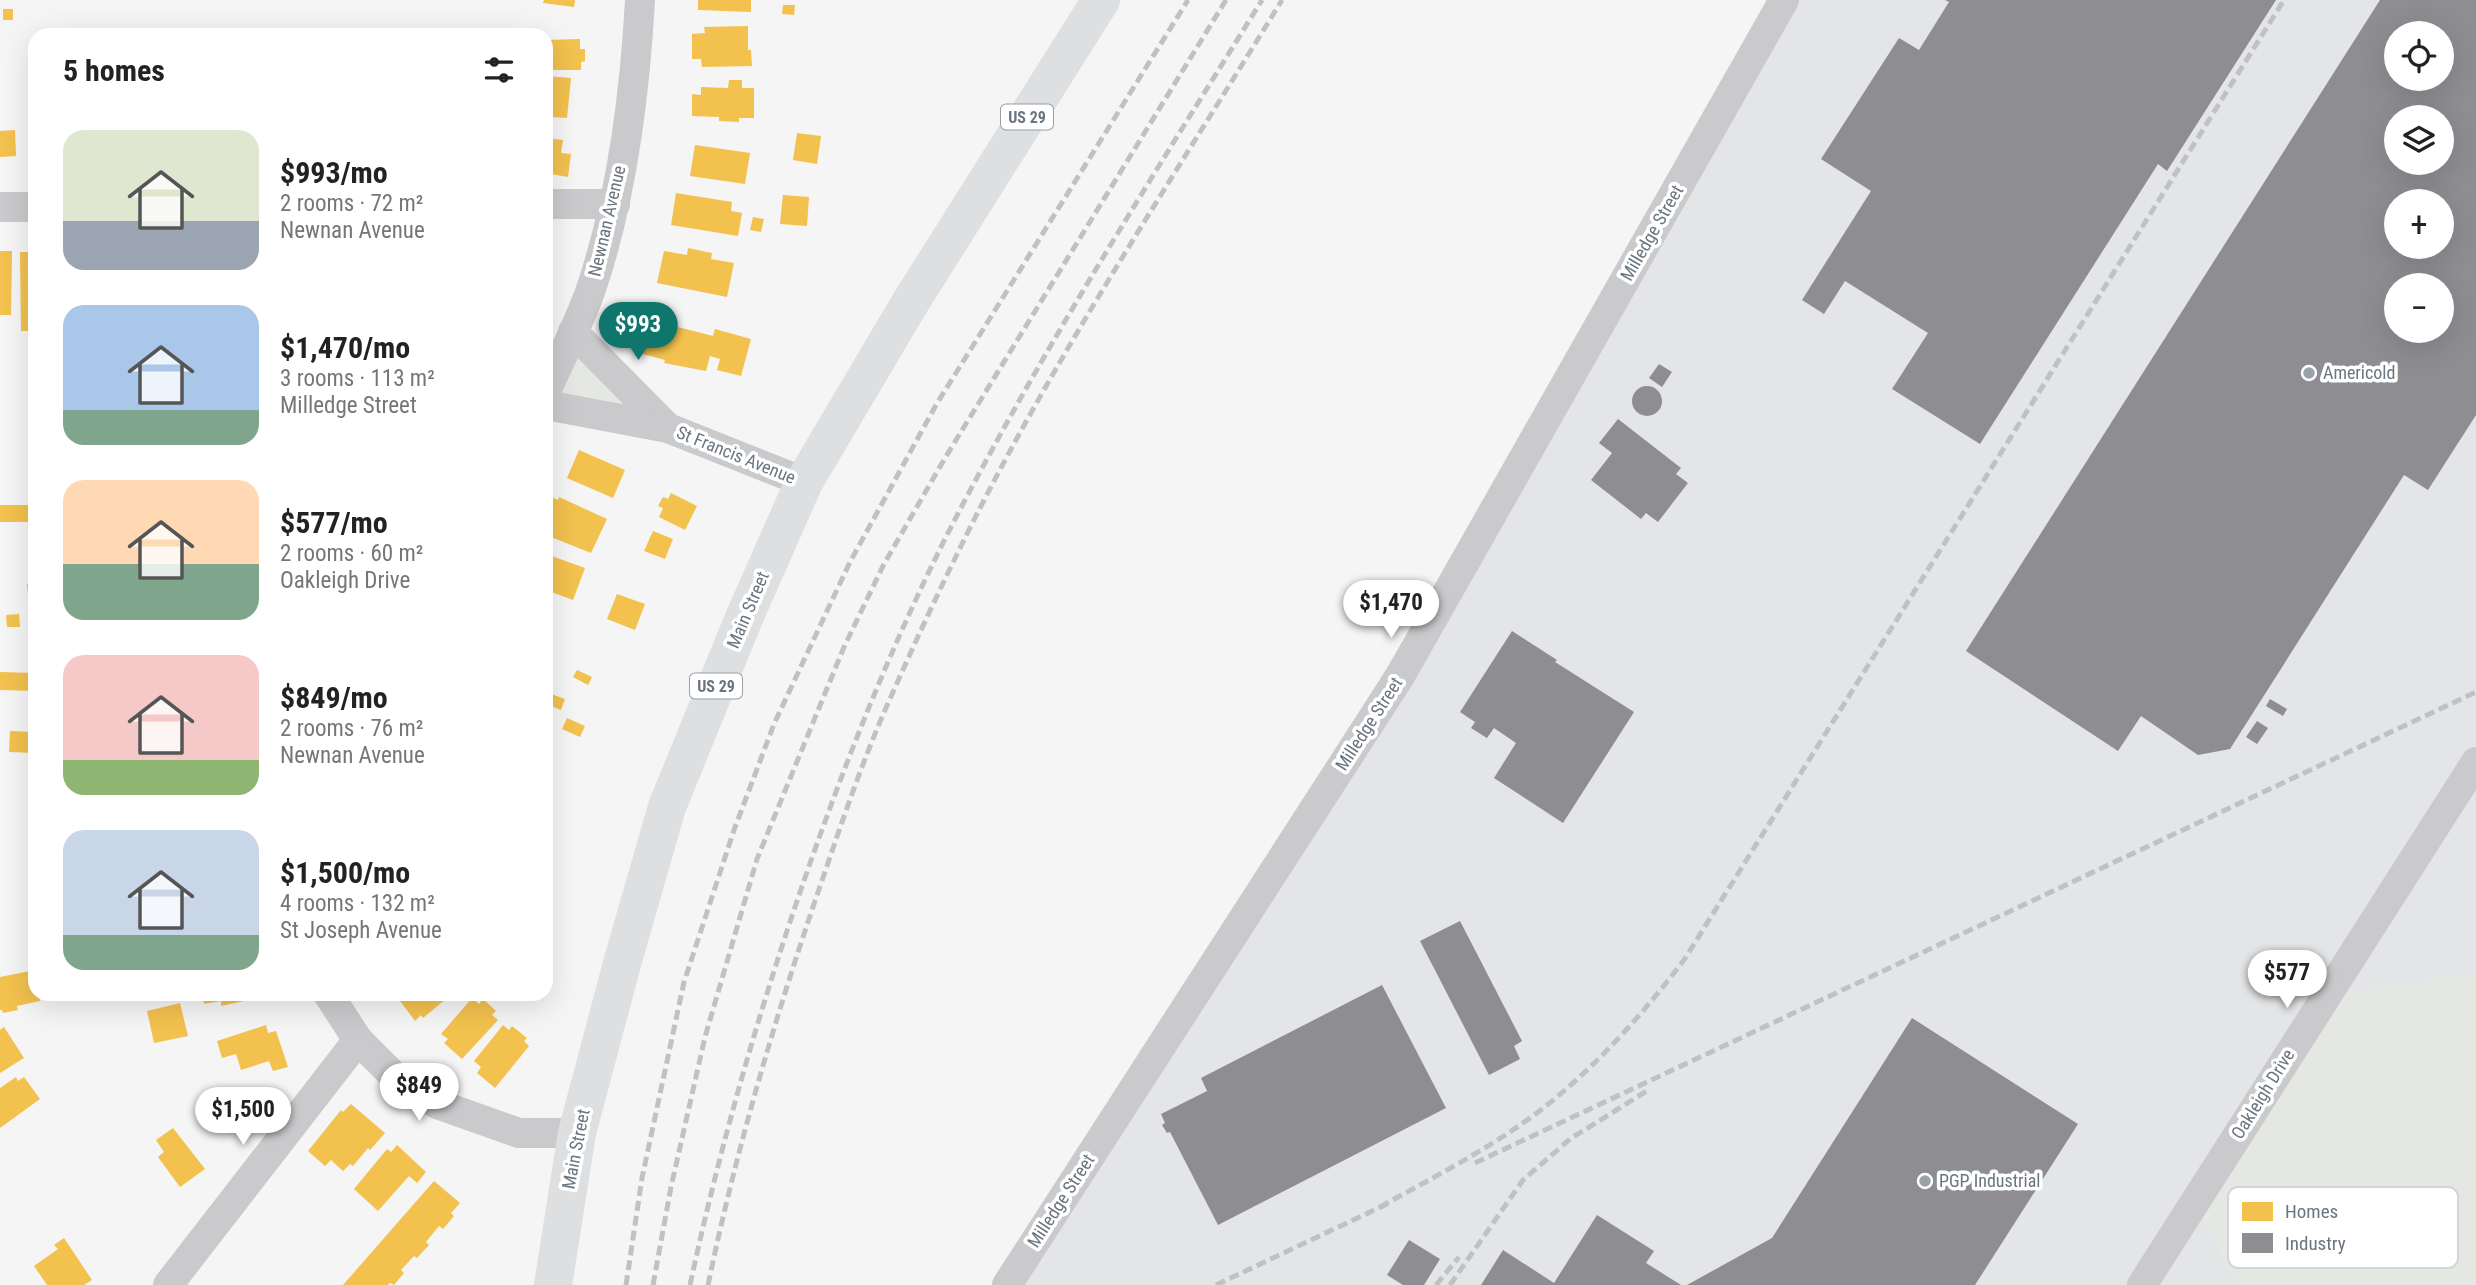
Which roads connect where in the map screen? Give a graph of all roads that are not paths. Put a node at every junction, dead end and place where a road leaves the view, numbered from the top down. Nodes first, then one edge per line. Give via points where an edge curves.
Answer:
1 (640, 0) edge
2 (1101, 0) edge
3 (1784, 0) edge
4 (553, 204) edge
5 (615, 204) junction
6 (0, 207) edge
7 (28, 207) edge
8 (573, 332) junction
9 (553, 376) edge
10 (553, 406) edge
11 (668, 428) junction
12 (804, 482) junction
13 (2476, 762) edge
14 (333, 1001) edge
15 (358, 1040) junction
16 (577, 1133) junction
17 (167, 1285) edge
18 (553, 1285) edge
19 (1007, 1285) edge
20 (2142, 1285) edge

1 - 5 street, Newnan Avenue
2 - 12 main road, Main Street / US 29 via 910,303
3 - 19 street, Milledge Street via 1400,676
4 - 5 street
5 - 8 street, Newnan Avenue via 591,290
6 - 7 street
8 - 9 street, Newnan Avenue
8 - 11 street
10 - 11 street
11 - 12 street, St Francis Avenue
12 - 16 main road, Main Street / US 29 via 667,807
13 - 20 street, Oakleigh Drive
14 - 15 street
15 - 16 street via 396,1078 437,1104 519,1133
15 - 17 street
16 - 18 main road, Main Street / US 29

